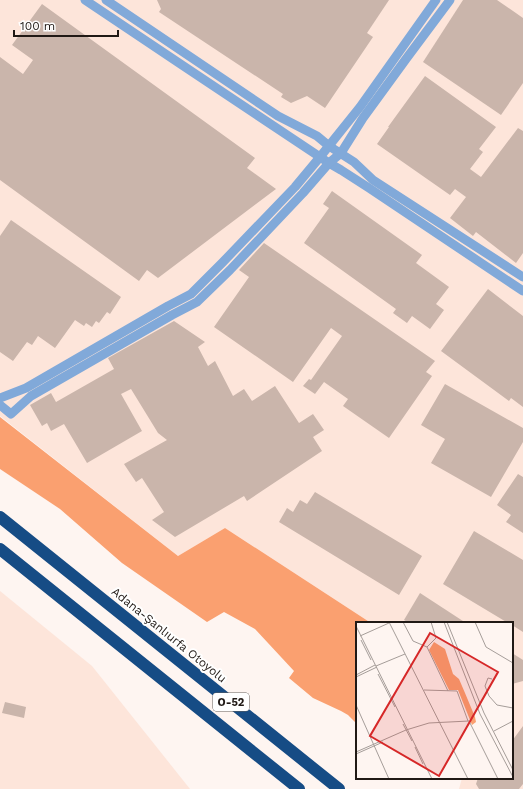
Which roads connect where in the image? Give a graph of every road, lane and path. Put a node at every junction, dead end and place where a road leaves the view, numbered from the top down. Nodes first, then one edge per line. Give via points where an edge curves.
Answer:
1 (85, 0) edge
2 (106, 0) edge
3 (436, 0) edge
4 (450, 0) edge
5 (402, 56) junction
6 (329, 146) junction
7 (342, 153) junction
8 (320, 157) junction
9 (330, 163) junction
10 (523, 277) edge
11 (523, 292) edge
12 (0, 398) edge
13 (0, 405) edge
14 (0, 517) edge
15 (0, 549) edge
16 (299, 789) edge
17 (339, 789) edge

1 - 8 street
2 - 6 street via 278,116 317,136
3 - 5 street
4 - 5 street
5 - 6 street
5 - 7 street
6 - 7 street
6 - 8 street
7 - 9 street
7 - 10 street via 373,180
8 - 9 street
8 - 12 street via 295,187 192,294 26,388
9 - 11 street
9 - 13 street via 197,302 31,396 11,414
14 - 17 highway, Adana-Şanlıurfa Otoyolu / O-52
15 - 16 highway, O-52

